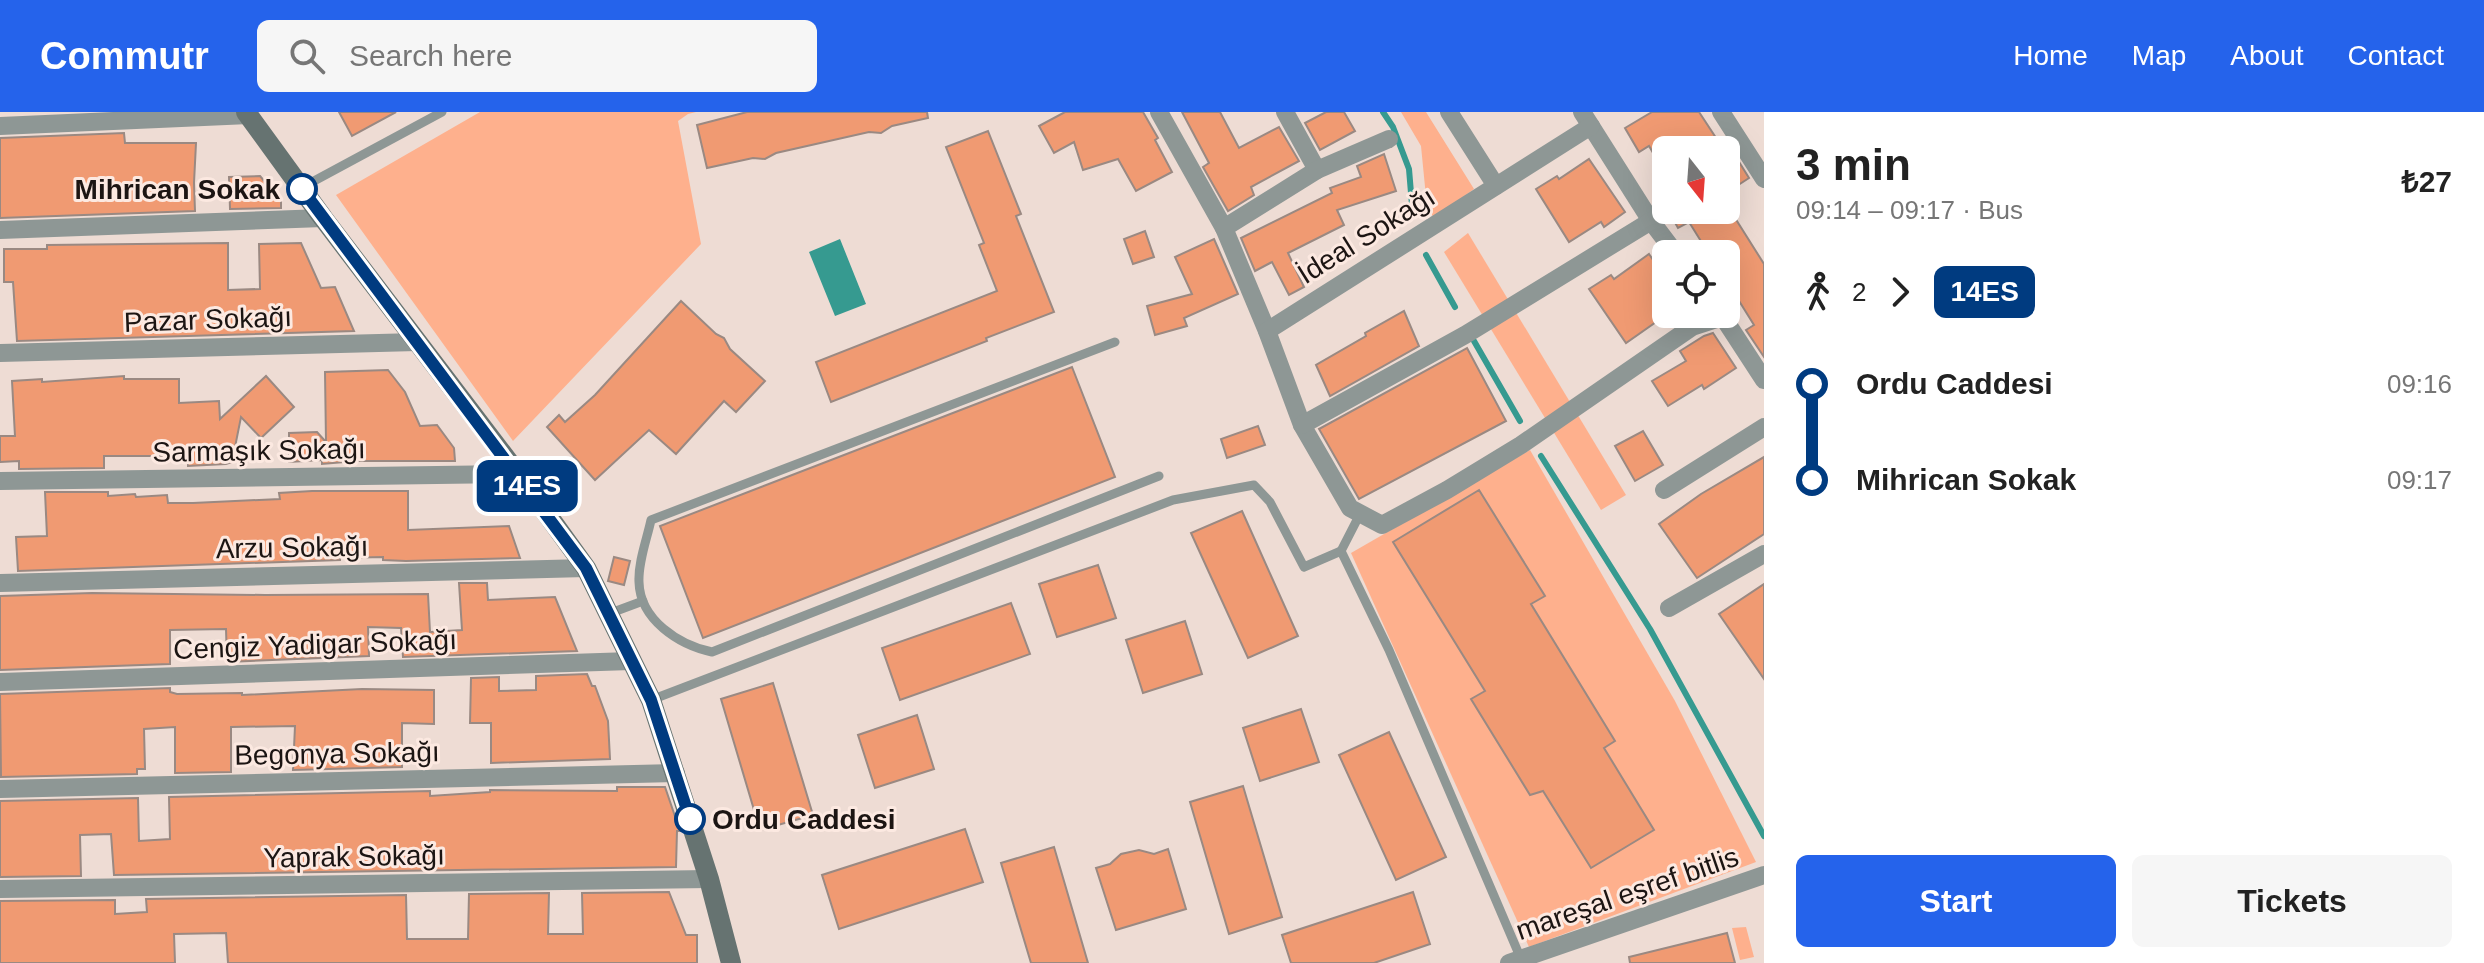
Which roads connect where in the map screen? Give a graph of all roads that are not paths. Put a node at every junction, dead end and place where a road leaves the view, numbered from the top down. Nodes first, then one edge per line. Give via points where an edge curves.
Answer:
1 (442, 112) edge
2 (1159, 112) edge
3 (1285, 112) edge
4 (1449, 112) edge
5 (1721, 112) edge
6 (248, 114) edge
7 (1587, 119) edge
8 (0, 126) edge
9 (1389, 139) dead end
10 (1317, 170) junction
11 (1764, 179) edge
12 (1496, 186) junction
13 (301, 188) junction
14 (323, 218) junction
15 (1651, 221) junction
16 (1224, 228) junction
17 (0, 230) edge
18 (1665, 240) edge
19 (1691, 328) edge
20 (1730, 328) edge
21 (1267, 331) junction
22 (417, 342) junction
23 (1115, 342) dead end
24 (0, 353) edge
25 (1764, 380) edge
26 (1302, 425) junction
27 (1764, 427) edge
28 (518, 474) junction
29 (1159, 476) dead end
30 (0, 481) edge
31 (1664, 490) dead end
32 (1360, 514) junction
33 (1341, 551) junction
34 (1764, 554) edge
35 (586, 568) junction
36 (0, 583) edge
37 (643, 601) junction
38 (1669, 608) dead end
39 (608, 614) junction
40 (631, 661) junction
41 (0, 682) edge
42 (651, 700) junction
43 (676, 773) junction
44 (0, 789) edge
45 (1764, 875) edge
46 (709, 879) junction
47 (0, 889) edge
48 (1518, 962) edge
49 (731, 963) edge

1 - 13 lane
2 - 16 street
3 - 10 street
4 - 12 street
5 - 11 street
6 - 8 street
6 - 13 main road
7 - 12 street, İdeal Sokağı
7 - 15 street
9 - 10 street
10 - 16 street
12 - 21 street, İdeal Sokağı
13 - 14 main road
14 - 17 street
14 - 22 main road
15 - 18 street
15 - 26 street via 1465,335
16 - 21 street
19 - 32 street via 1447,490 1382,525
20 - 25 street
21 - 26 street
22 - 24 street, Pazar Sokağı
22 - 28 main road
23 - 37 lane via 651,520 639,579
26 - 32 street via 1350,508
27 - 31 street
28 - 30 street, Sarmaşık Sokağı
28 - 35 main road
29 - 37 lane via 712,652 671,634
32 - 33 lane
33 - 42 lane via 1304,567 1270,502 1254,485 1173,500
33 - 48 lane via 1389,650
34 - 38 street
35 - 36 street, Arzu Sokağı
35 - 39 main road
37 - 39 lane
39 - 40 main road
40 - 41 street, Cengiz Yadigar Sokağı
40 - 42 main road
42 - 43 main road
43 - 44 street, Begonya Sokağı
43 - 46 main road
45 - 48 street, mareşal eşref bitlis
46 - 47 street, Yaprak Sokağı
46 - 49 main road

